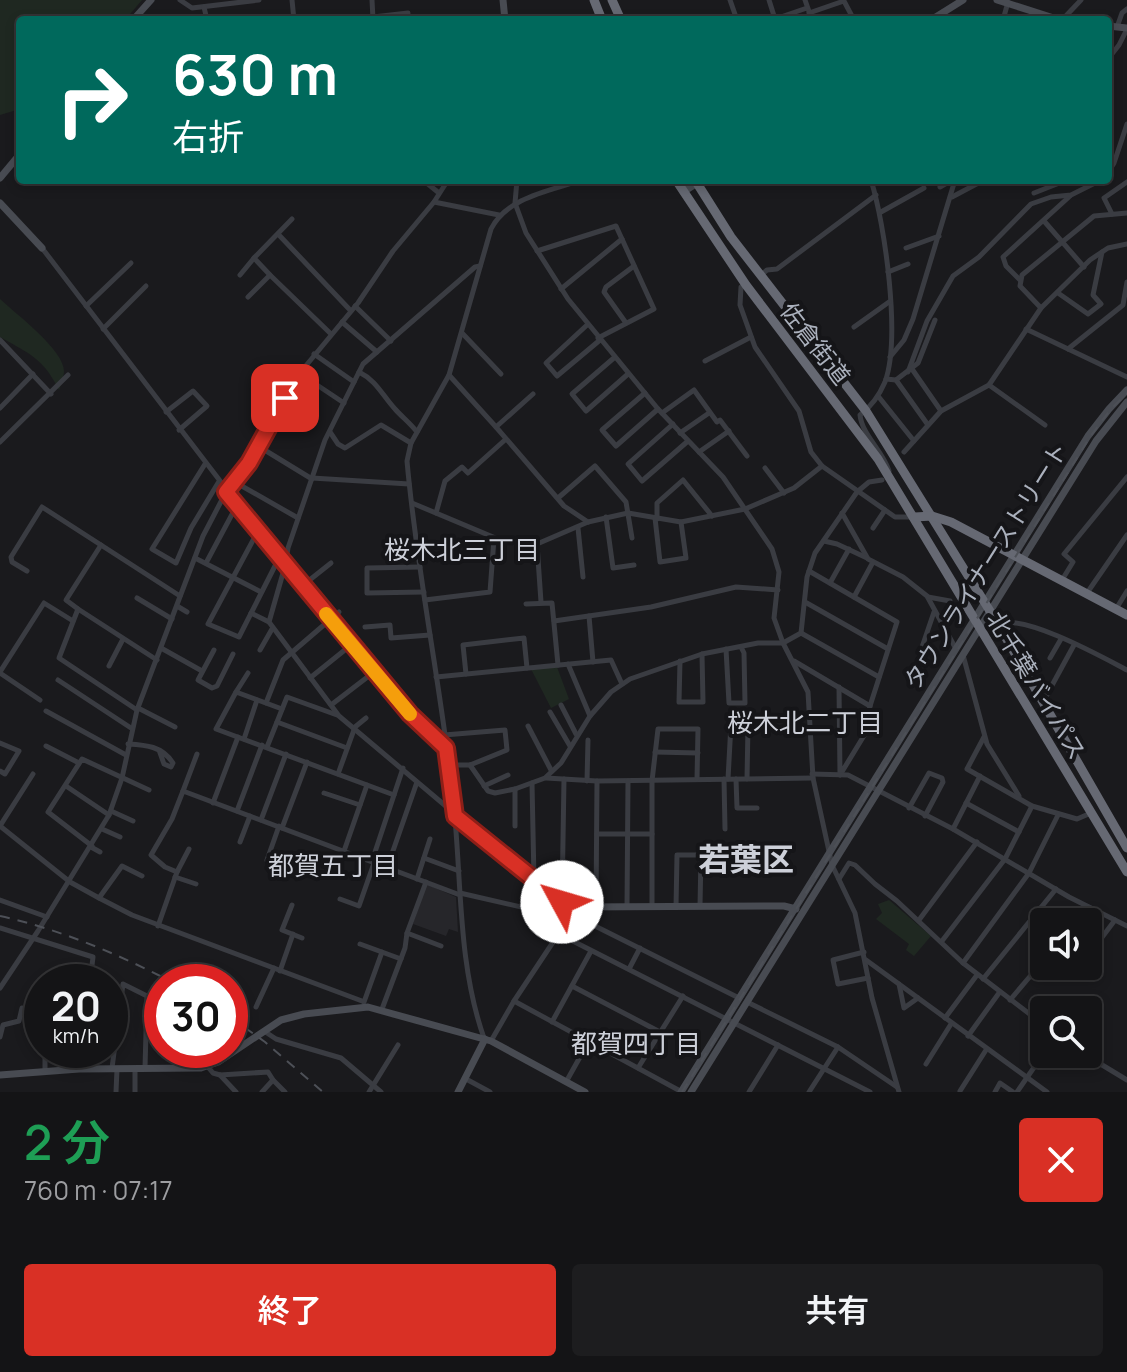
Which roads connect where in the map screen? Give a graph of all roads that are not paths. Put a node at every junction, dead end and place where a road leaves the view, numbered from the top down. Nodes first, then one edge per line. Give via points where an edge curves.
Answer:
1 (151, 0) edge
2 (180, 0) edge
3 (259, 0) edge
4 (805, 0) edge
5 (963, 0) edge
6 (997, 0) edge
7 (1081, 0) edge
8 (954, 2) edge
9 (1008, 2) edge
10 (204, 7) junction
11 (1127, 9) edge
12 (408, 13) dead end
13 (809, 14) edge
14 (138, 16) edge
15 (206, 16) edge
16 (388, 16) edge
17 (852, 16) edge
18 (936, 16) edge
19 (1049, 16) edge
20 (1065, 16) edge
21 (1113, 26) edge
22 (1127, 28) edge
23 (1112, 54) edge
24 (1127, 124) edge
25 (1127, 145) edge
26 (1120, 149) junction
27 (16, 159) edge
28 (1112, 164) edge
29 (0, 178) edge
30 (1127, 182) edge
31 (428, 184) edge
32 (445, 184) edge
33 (517, 184) edge
34 (570, 184) edge
35 (678, 184) edge
36 (694, 184) edge
37 (700, 184) edge
38 (872, 184) edge
39 (946, 184) edge
40 (953, 184) edge
41 (976, 184) edge
42 (1057, 184) edge
43 (1093, 184) edge
44 (940, 187) dead end
45 (924, 188) dead end
46 (683, 192) junction
47 (439, 193) junction
48 (1034, 193) dead end
49 (876, 195) junction
50 (1071, 195) junction
51 (951, 197) junction
52 (434, 202) junction
53 (0, 203) edge
54 (515, 203) junction
55 (881, 212) junction
56 (1127, 213) edge
57 (1112, 214) junction
58 (499, 215) junction
59 (292, 219) dead end
60 (1044, 221) junction
61 (278, 234) junction
62 (940, 236) junction
63 (622, 239) junction
64 (1062, 242) junction
65 (1127, 244) edge
66 (42, 248) joint
67 (906, 248) dead end
68 (537, 251) junction
69 (1102, 252) junction
70 (254, 258) junction
71 (131, 263) dead end
72 (908, 264) dead end
73 (480, 266) junction
74 (634, 266) junction
75 (1084, 267) junction
76 (888, 272) junction
77 (240, 275) dead end
78 (270, 275) junction
79 (760, 276) junction
80 (1020, 280) junction
81 (1127, 282) edge
82 (746, 285) junction
83 (146, 286) dead end
84 (561, 289) junction
85 (1126, 292) edge
86 (1058, 293) junction
87 (248, 297) dead end
88 (890, 301) junction
89 (86, 306) junction
90 (1041, 308) junction
91 (353, 309) junction
92 (935, 320) dead end
93 (342, 322) junction
94 (626, 323) junction
95 (587, 325) junction
96 (854, 327) dead end
97 (103, 329) junction
98 (1026, 329) junction
99 (461, 332) junction
100 (331, 334) junction
101 (751, 337) junction
102 (599, 339) junction
103 (0, 340) edge
104 (391, 341) junction
105 (1068, 349) junction
106 (377, 352) junction
107 (314, 354) junction
108 (615, 357) junction
109 (890, 357) junction
110 (705, 361) dead end
111 (301, 371) junction
112 (910, 371) junction
113 (359, 372) junction
114 (33, 374) junction
115 (501, 374) dead end
116 (629, 374) junction
117 (68, 375) dead end
118 (449, 375) junction
119 (1127, 377) edge
120 (886, 379) junction
121 (896, 380) junction
122 (354, 382) junction
123 (989, 385) junction
124 (1127, 390) edge
125 (645, 393) junction
126 (51, 394) junction
127 (533, 394) dead end
128 (878, 396) junction
129 (1127, 402) edge
130 (344, 403) junction
131 (0, 408) edge
132 (660, 411) junction
133 (866, 411) junction
134 (941, 411) junction
135 (166, 412) junction
136 (709, 412) junction
137 (673, 424) junction
138 (928, 425) junction
139 (1045, 425) dead end
140 (496, 427) junction
141 (179, 430) junction
142 (729, 431) junction
143 (329, 432) junction
144 (417, 432) junction
145 (680, 433) junction
146 (506, 439) junction
147 (688, 441) junction
148 (914, 441) junction
149 (0, 442) edge
150 (411, 443) junction
151 (258, 446) junction
152 (699, 452) junction
153 (904, 452) dead end
154 (747, 456) dead end
155 (205, 464) junction
156 (822, 466) junction
157 (765, 468) dead end
158 (1127, 477) edge
159 (312, 478) junction
160 (882, 480) dead end
161 (233, 481) junction
162 (218, 482) junction
163 (893, 482) junction
164 (409, 484) junction
165 (1124, 486) edge
166 (226, 492) junction
167 (857, 492) junction
168 (784, 493) junction
169 (558, 498) junction
170 (411, 503) junction
171 (237, 505) junction
172 (745, 509) junction
173 (885, 510) junction
174 (436, 513) junction
175 (628, 513) junction
176 (842, 513) junction
177 (712, 516) junction
178 (932, 516) junction
179 (606, 517) junction
180 (915, 517) junction
181 (298, 518) junction
182 (656, 518) junction
183 (588, 522) junction
184 (681, 522) junction
185 (578, 528) junction
186 (873, 528) dead end
187 (258, 531) junction
188 (1127, 535) edge
189 (494, 538) junction
190 (632, 538) dead end
191 (824, 541) junction
192 (537, 544) junction
193 (101, 545) junction
194 (849, 549) junction
195 (195, 558) junction
196 (279, 558) junction
197 (1018, 559) junction
198 (871, 560) junction
199 (206, 563) junction
200 (331, 563) dead end
201 (634, 565) dead end
202 (285, 566) junction
203 (420, 567) junction
204 (27, 571) dead end
205 (809, 571) junction
206 (232, 576) junction
207 (583, 577) dead end
208 (1061, 581) junction
209 (830, 583) junction
210 (302, 586) junction
211 (778, 590) junction
212 (1127, 591) edge
213 (262, 592) junction
214 (424, 592) junction
215 (1087, 594) junction
216 (180, 596) junction
217 (927, 596) junction
218 (854, 597) junction
219 (137, 598) dead end
220 (425, 600) junction
221 (950, 601) dead end
222 (805, 602) junction
223 (541, 603) junction
224 (526, 604) dead end
225 (177, 606) junction
226 (988, 607) junction
227 (78, 609) junction
228 (1116, 609) junction
229 (935, 611) junction
230 (187, 612) dead end
231 (339, 612) dead end
232 (251, 613) junction
233 (1127, 615) edge
234 (589, 616) junction
235 (172, 619) junction
236 (330, 619) junction
237 (73, 621) junction
238 (554, 621) junction
239 (977, 624) junction
240 (998, 624) junction
241 (270, 625) junction
242 (365, 627) dead end
243 (801, 633) junction
244 (430, 635) junction
245 (123, 639) junction
246 (1061, 639) junction
247 (783, 643) junction
248 (351, 645) junction
249 (1074, 645) junction
250 (741, 647) junction
251 (161, 648) junction
252 (726, 649) junction
253 (888, 649) junction
254 (214, 650) dead end
255 (260, 650) dead end
256 (959, 652) junction
257 (289, 653) junction
258 (920, 653) dead end
259 (233, 654) dead end
260 (702, 654) junction
261 (1050, 658) dead end
262 (157, 660) junction
263 (680, 661) junction
264 (793, 661) junction
265 (593, 662) junction
266 (568, 664) junction
267 (558, 665) junction
268 (109, 666) dead end
269 (527, 668) junction
270 (1127, 670) edge
271 (202, 671) junction
272 (0, 672) edge
273 (374, 672) junction
274 (248, 673) dead end
275 (466, 674) junction
276 (436, 677) junction
277 (879, 677) junction
278 (310, 678) junction
279 (58, 680) dead end
280 (622, 684) junction
281 (839, 687) junction
282 (236, 692) junction
283 (40, 700) dead end
284 (257, 700) junction
285 (1043, 702) junction
286 (266, 703) junction
287 (331, 705) junction
288 (561, 705) dead end
289 (870, 706) junction
290 (138, 709) junction
291 (282, 709) junction
292 (46, 711) dead end
293 (550, 712) dead end
294 (339, 716) junction
295 (590, 716) junction
296 (366, 718) dead end
297 (277, 722) junction
298 (528, 726) dead end
299 (175, 727) dead end
300 (355, 727) junction
301 (131, 728) junction
302 (444, 735) junction
303 (577, 735) junction
304 (984, 737) junction
305 (241, 738) junction
306 (588, 740) dead end
307 (0, 743) edge
308 (128, 744) junction
309 (46, 746) dead end
310 (265, 746) junction
311 (570, 747) junction
312 (347, 748) junction
313 (446, 748) junction
314 (159, 750) dead end
315 (655, 752) junction
316 (698, 753) junction
317 (197, 754) dead end
318 (286, 754) junction
319 (126, 755) junction
320 (307, 762) junction
321 (79, 763) junction
322 (449, 765) junction
323 (470, 765) junction
324 (403, 768) junction
325 (551, 770) junction
326 (0, 771) edge
327 (33, 774) dead end
328 (338, 774) junction
329 (508, 775) dead end
330 (840, 775) junction
331 (812, 776) junction
332 (980, 776) junction
333 (122, 778) junction
334 (545, 778) junction
335 (564, 779) junction
336 (697, 779) junction
337 (726, 779) junction
338 (736, 779) junction
339 (747, 779) junction
340 (417, 781) junction
341 (587, 781) junction
342 (597, 781) junction
343 (628, 781) junction
344 (652, 781) junction
345 (532, 783) junction
346 (367, 785) junction
347 (66, 786) junction
348 (484, 786) junction
349 (515, 789) junction
350 (149, 790) dead end
351 (874, 790) junction
352 (183, 791) junction
353 (324, 793) dead end
354 (394, 795) junction
355 (1020, 797) junction
356 (213, 803) junction
357 (966, 803) junction
358 (360, 805) junction
359 (1032, 806) junction
360 (757, 808) dead end
361 (909, 808) junction
362 (237, 811) junction
363 (110, 813) junction
364 (1091, 813) junction
365 (455, 815) junction
366 (1058, 815) junction
367 (250, 816) junction
368 (925, 816) junction
369 (261, 820) junction
370 (133, 821) dead end
371 (0, 826) edge
372 (515, 826) dead end
373 (281, 827) junction
374 (102, 829) junction
375 (725, 829) dead end
376 (953, 829) junction
377 (1019, 832) junction
378 (597, 834) junction
379 (627, 834) junction
380 (652, 834) junction
381 (120, 837) dead end
382 (430, 839) dead end
383 (240, 842) dead end
384 (977, 842) junction
385 (92, 846) junction
386 (1127, 848) edge
387 (189, 849) dead end
388 (344, 851) junction
389 (100, 852) dead end
390 (829, 854) junction
391 (363, 858) junction
392 (424, 858) junction
393 (1005, 859) junction
394 (267, 860) dead end
395 (373, 862) junction
396 (832, 865) junction
397 (387, 868) junction
398 (459, 871) junction
399 (1127, 872) edge
400 (140, 873) dead end
401 (1029, 873) junction
402 (176, 874) junction
403 (357, 877) dead end
404 (417, 879) junction
405 (838, 879) junction
406 (534, 880) junction
407 (70, 882) junction
408 (426, 882) junction
409 (196, 884) dead end
410 (1056, 889) junction
411 (460, 894) junction
412 (99, 898) junction
413 (0, 900) edge
414 (342, 901) dead end
415 (562, 902) junction
416 (292, 905) dead end
417 (700, 906) junction
418 (596, 907) junction
419 (627, 907) junction
420 (652, 907) junction
421 (676, 907) junction
422 (1088, 907) joint
423 (796, 909) junction
424 (573, 913) junction
425 (47, 917) junction
426 (919, 920) junction
427 (1115, 920) junction
428 (158, 926) junction
429 (1127, 926) edge
430 (0, 928) edge
431 (407, 933) junction
432 (293, 934) junction
433 (559, 934) junction
434 (1102, 937) edge
435 (33, 938) junction
436 (302, 938) dead end
437 (942, 942) junction
438 (360, 944) dead end
439 (441, 946) dead end
440 (640, 948) junction
441 (591, 951) junction
442 (382, 952) junction
443 (864, 952) junction
444 (401, 959) junction
445 (865, 960) junction
446 (963, 963) junction
447 (92, 964) edge
448 (277, 969) junction
449 (629, 969) junction
450 (1030, 976) edge
451 (980, 977) junction
452 (868, 978) junction
453 (898, 983) junction
454 (572, 986) junction
455 (0, 988) edge
456 (999, 993) junction
457 (683, 996) junction
458 (918, 998) junction
459 (743, 1000) junction
460 (1010, 1000) junction
461 (514, 1001) junction
462 (364, 1005) junction
463 (256, 1007) dead end
464 (22, 1008) dead end
465 (382, 1009) junction
466 (1030, 1015) edge
467 (945, 1018) junction
468 (730, 1020) junction
469 (552, 1022) junction
470 (951, 1024) junction
471 (263, 1031) junction
472 (660, 1032) junction
473 (968, 1036) junction
474 (0, 1037) edge
475 (488, 1040) junction
476 (248, 1041) edge
477 (589, 1041) junction
478 (398, 1045) dead end
479 (778, 1045) junction
480 (838, 1047) junction
481 (986, 1050) junction
482 (926, 1064) dead end
483 (1102, 1065) edge
484 (115, 1068) joint
485 (128, 1068) edge
486 (135, 1068) junction
487 (144, 1068) edge
488 (145, 1068) edge
489 (199, 1068) edge
490 (209, 1068) edge
491 (638, 1068) junction
492 (824, 1068) junction
493 (1033, 1068) edge
494 (79, 1069) joint
495 (45, 1071) joint
496 (0, 1075) edge
497 (220, 1075) junction
498 (1026, 1078) junction
499 (466, 1079) junction
500 (273, 1080) junction
501 (1127, 1080) edge
502 (566, 1082) junction
503 (372, 1084) junction
504 (898, 1089) edge
505 (960, 1091) edge
506 (116, 1092) edge
507 (135, 1092) edge
508 (236, 1092) edge
509 (262, 1092) edge
510 (285, 1092) edge
511 (369, 1092) edge
512 (381, 1092) edge
513 (458, 1092) edge
514 (490, 1092) edge
515 (585, 1092) edge
516 (681, 1092) edge
517 (691, 1092) edge
518 (749, 1092) edge
519 (809, 1092) edge
520 (870, 1092) edge
521 (995, 1092) edge
522 (1015, 1092) edge
523 (1047, 1092) edge

1 - 14 street
2 - 10 street via 192,8
3 - 10 street
4 - 13 street
5 - 8 street
6 - 9 street
7 - 20 street
8 - 18 street
9 - 19 street
10 - 15 street
11 - 21 street
12 - 16 street
13 - 17 street via 844,1
21 - 22 street
22 - 23 street
24 - 26 street
25 - 26 street
26 - 28 street
27 - 29 street
30 - 57 street via 1104,198
31 - 47 street
32 - 47 street
33 - 54 street
34 - 54 street
35 - 46 highway, 佐倉街道
36 - 46 street
37 - 79 highway, 佐倉街道
38 - 49 street
39 - 44 street
40 - 51 street
41 - 51 street
42 - 48 street
43 - 50 street
45 - 55 street
46 - 82 highway, 佐倉街道
47 - 52 street
49 - 55 street
49 - 79 street
50 - 60 street
50 - 112 street via 1031,204 953,276 927,321
51 - 62 street
52 - 58 street
52 - 91 street
53 - 66 street
54 - 58 street
54 - 68 street
55 - 76 street
56 - 57 street
57 - 64 street via 1094,216
58 - 73 street
59 - 61 street
60 - 64 street
60 - 80 street via 1003,257
61 - 70 street
61 - 91 street
62 - 67 street
62 - 109 street via 913,319
63 - 68 street via 616,226
63 - 74 street
63 - 84 street
64 - 75 street
64 - 80 street
65 - 69 street
66 - 89 street
68 - 84 street
69 - 75 street
69 - 86 street via 1093,295 1101,304 1088,314
70 - 77 street
70 - 78 street
71 - 89 street
72 - 76 street
73 - 99 street
73 - 104 street
74 - 94 street via 604,292
74 - 94 street via 654,309
75 - 86 street
76 - 88 street
78 - 87 street
78 - 100 street
79 - 133 highway, 佐倉街道
80 - 90 street
81 - 85 street
82 - 101 street via 739,297
82 - 163 highway, 佐倉街道
83 - 97 street
84 - 95 street
85 - 105 street via 1123,305
86 - 90 street
88 - 96 street
88 - 109 street
89 - 97 street
90 - 98 street
91 - 93 street
91 - 104 street
92 - 112 street
93 - 100 street
93 - 106 street
94 - 102 street
95 - 102 street
95 - 102 street via 546,363 557,376
97 - 135 street
98 - 105 street
98 - 123 street
99 - 115 street
99 - 118 street
100 - 107 street
101 - 110 street
101 - 156 street via 799,411 811,452
102 - 108 street
103 - 114 street
104 - 106 street
105 - 119 street
106 - 113 street
107 - 111 street
107 - 122 street
108 - 116 street
108 - 116 street via 572,394 586,411
109 - 120 street
111 - 130 street
111 - 151 street
112 - 121 street
112 - 134 street
113 - 122 street
113 - 144 street via 372,378
114 - 126 street
114 - 131 street
116 - 125 street
117 - 126 street
118 - 140 street
118 - 144 street
120 - 121 street
120 - 128 street
121 - 138 street
122 - 130 street
123 - 134 street
123 - 139 street
124 - 197 street, タウンライナーストリート via 1100,419
125 - 132 street
125 - 132 street via 602,430 616,446
126 - 149 street
127 - 140 street
128 - 133 street
128 - 148 street
129 - 197 street, タウンライナーストリート
130 - 143 street
132 - 136 street via 694,390
132 - 137 street
133 - 163 street via 860,423
133 - 178 highway, 佐倉街道
134 - 138 street
135 - 141 street
135 - 141 street via 193,391 207,406
136 - 142 street
136 - 145 street
137 - 145 street
137 - 147 street via 628,464 642,481
138 - 148 street
140 - 146 street
141 - 155 street
142 - 152 street
142 - 154 street
143 - 150 street via 345,448 381,425
143 - 159 street
144 - 150 street
145 - 147 street
146 - 169 street
146 - 174 street via 468,473 462,467 445,481
147 - 152 street
148 - 153 street
150 - 164 street
151 - 159 street
151 - 161 street
152 - 172 street
155 - 162 street
155 - 162 street via 152,549 176,563
156 - 167 street
156 - 168 street
157 - 168 street
158 - 165 street
159 - 164 street
159 - 181 street
160 - 167 street
161 - 166 street
161 - 181 street
162 - 166 street
163 - 180 highway, 佐倉街道
164 - 170 street
165 - 208 street via 1064,554 1073,562
166 - 171 street
166 - 195 street
167 - 173 street
167 - 176 street
168 - 172 street
169 - 175 street via 595,466 623,497
169 - 183 street
170 - 174 street
170 - 203 street
171 - 187 street
171 - 199 street
172 - 177 street
172 - 211 street via 772,549
173 - 180 street via 895,517
173 - 186 street
174 - 189 street
175 - 179 street
175 - 182 street
175 - 190 street
176 - 191 street
176 - 198 street
177 - 182 street via 683,480 657,503
177 - 184 street
178 - 180 highway
178 - 197 highway
178 - 226 highway, 北千葉バイパス
179 - 183 street
179 - 201 street via 613,568
180 - 239 highway, 北千葉バイパス
181 - 202 street
182 - 184 street
182 - 184 street via 660,562 686,558
183 - 185 street
185 - 192 street
185 - 207 street
187 - 196 street
187 - 206 street
188 - 215 street
189 - 192 street
189 - 220 street via 490,592
191 - 194 street
191 - 205 street
192 - 223 street
193 - 204 street via 42,507 11,557
193 - 216 street
193 - 227 street via 66,600
194 - 198 street
194 - 209 street
195 - 199 street
195 - 216 street
196 - 202 street
196 - 213 street
197 - 208 highway
197 - 226 street, タウンライナーストリート
198 - 217 street
198 - 218 street
199 - 206 street
200 - 210 street
202 - 210 street
202 - 241 street
203 - 214 street
203 - 214 street via 367,568 367,593
205 - 209 street
205 - 222 street
206 - 213 street
206 - 232 street via 208,624 239,637
208 - 215 highway
209 - 218 street
210 - 236 street
211 - 234 street via 736,587
211 - 247 street via 774,618
212 - 228 street
213 - 232 street
214 - 220 street
215 - 228 highway
216 - 225 street
217 - 221 street
217 - 229 street
218 - 253 street via 897,622
219 - 235 street
220 - 244 street
222 - 243 street
222 - 253 street
223 - 224 street
223 - 238 street via 552,603
225 - 230 street
225 - 235 street
226 - 239 street, タウンライナーストリート
226 - 240 highway, 北千葉バイパス
227 - 237 street
227 - 245 street
228 - 233 highway
229 - 256 street
229 - 258 street
231 - 236 street
232 - 241 street
234 - 238 street
234 - 265 street
235 - 251 street
236 - 248 street
236 - 257 street
237 - 272 street via 44,603
237 - 290 street via 59,658
238 - 267 street
239 - 256 street, タウンライナーストリート
239 - 364 highway, 北千葉バイパス
240 - 246 street via 1008,620
240 - 285 highway, 北千葉バイパス
241 - 255 street
241 - 257 street
242 - 244 street via 390,625 391,638
243 - 247 street
243 - 277 street
244 - 276 street
245 - 262 street
245 - 268 street
246 - 249 street
246 - 261 street
247 - 250 street
247 - 264 street
248 - 273 street
248 - 278 street
249 - 270 street
249 - 285 street
250 - 252 street
250 - 252 street via 745,703 729,703
251 - 262 street
251 - 271 street
252 - 260 street
253 - 277 street
254 - 271 street
256 - 304 street
256 - 351 street, タウンライナーストリート
257 - 278 street
257 - 286 street
259 - 271 street via 217,686 198,680
260 - 263 street
260 - 263 street via 703,702 679,702
262 - 290 street
263 - 280 street
264 - 281 street
264 - 331 street via 810,698
265 - 266 street
265 - 280 street via 611,660
266 - 267 street
266 - 295 street
267 - 269 street
269 - 275 street
269 - 275 street via 524,638 463,645
272 - 283 street
273 - 287 street
273 - 313 street
274 - 282 street
275 - 276 street
276 - 302 street
277 - 289 street
278 - 287 street
279 - 301 street
280 - 295 street
281 - 289 street
281 - 330 street
282 - 284 street
282 - 305 street via 216,729
284 - 286 street
284 - 305 street
285 - 386 highway, 北千葉バイパス
286 - 291 street
287 - 294 street
288 - 303 street
289 - 330 street via 862,742
290 - 299 street
290 - 301 street
291 - 294 street via 287,697
291 - 297 street
292 - 319 street
293 - 311 street
294 - 300 street
295 - 303 street
296 - 300 street
297 - 310 street
297 - 312 street
298 - 325 street
300 - 312 street
300 - 324 street
301 - 308 street
302 - 313 street
302 - 323 street via 504,729 507,750
303 - 311 street
304 - 332 street via 967,769
304 - 355 street
305 - 310 street
305 - 356 street
306 - 341 street
307 - 326 street via 19,751 5,774
308 - 314 street
308 - 319 street
309 - 321 street
310 - 318 street
310 - 362 street
311 - 325 street
312 - 328 street
313 - 322 street
315 - 316 street
315 - 316 street via 658,729 698,729
315 - 344 street
316 - 336 street
317 - 352 street
318 - 320 street
318 - 369 street
319 - 333 street
320 - 328 street
320 - 373 street
321 - 333 street via 82,759
321 - 347 street
322 - 323 street
322 - 365 street
323 - 348 street
324 - 340 street
324 - 354 street
325 - 334 street
327 - 371 street
328 - 346 street
329 - 348 street
330 - 331 street
330 - 351 street
331 - 339 street
331 - 390 street
332 - 355 street
332 - 357 street
333 - 350 street
333 - 363 street
334 - 335 street
334 - 345 street
335 - 341 street
335 - 415 street
336 - 337 street
336 - 344 street
337 - 338 street
337 - 339 street via 731,724 748,726
337 - 375 street
338 - 339 street
338 - 360 street via 737,808
340 - 365 street
340 - 397 street
341 - 342 street
342 - 343 street
342 - 378 street
343 - 344 street
343 - 379 street
344 - 380 street
345 - 349 street
345 - 406 street
346 - 354 street
346 - 358 street
347 - 363 street
347 - 385 street via 48,812
348 - 349 street via 495,793
349 - 372 street
351 - 361 street
351 - 390 street, タウンライナーストリート
351 - 396 street, タウンライナーストリート
352 - 356 street
352 - 402 street via 151,855
353 - 358 street
354 - 395 street
355 - 359 street
356 - 362 street
357 - 376 street
357 - 377 street
358 - 388 street
359 - 366 street
359 - 377 street
361 - 368 street
361 - 368 street via 929,773 942,778
362 - 367 street
363 - 370 street
363 - 374 street
364 - 366 street via 1077,819
364 - 399 highway, 北千葉バイパス
365 - 398 street
365 - 406 street
366 - 401 street
367 - 369 street
367 - 383 street
368 - 376 street
369 - 373 street
371 - 407 street
373 - 388 street
373 - 394 street
374 - 381 street
374 - 385 street
376 - 384 street
377 - 393 street
378 - 379 street
378 - 418 street
379 - 380 street
379 - 419 street
380 - 420 street
382 - 392 street
384 - 393 street
384 - 426 street
385 - 389 street
385 - 407 street
387 - 402 street
388 - 391 street
390 - 396 street
390 - 423 street, タウンライナーストリート
391 - 395 street
391 - 403 street
392 - 398 street
392 - 404 street
393 - 401 street
393 - 437 street
395 - 397 street
395 - 414 street via 359,906
396 - 405 street
396 - 459 street, タウンライナーストリート
397 - 404 street
398 - 411 street
400 - 412 street via 122,866
401 - 410 street
401 - 446 street
402 - 409 street
402 - 428 street
404 - 408 street
405 - 426 street via 848,865 855,865
405 - 443 street via 855,913
406 - 415 street
407 - 412 street
407 - 425 street
408 - 411 street
408 - 431 street
410 - 422 street
410 - 451 street
411 - 424 street
411 - 475 street via 475,1007
412 - 428 street
413 - 425 street
415 - 424 street
416 - 432 street via 282,930
417 - 421 street
417 - 421 street via 701,855 677,855
417 - 423 street
418 - 419 street
418 - 424 street
419 - 420 street
420 - 421 street
422 - 427 street
423 - 459 street, タウンライナーストリート
424 - 433 street
424 - 440 street
425 - 435 street
426 - 437 street
427 - 429 street
427 - 434 street
428 - 448 street
430 - 435 street
431 - 439 street
431 - 444 street
432 - 436 street
432 - 448 street
433 - 441 street
433 - 461 street
435 - 447 street via 93,957
435 - 455 street
437 - 446 street
438 - 442 street
440 - 449 street
440 - 459 street
441 - 449 street
441 - 454 street
442 - 444 street
442 - 462 street
443 - 445 street
443 - 452 street via 833,960 838,984
444 - 465 street
445 - 452 street
445 - 453 street
446 - 451 street
448 - 462 street
448 - 463 street
449 - 457 street
450 - 460 street
451 - 456 street
451 - 467 street
452 - 504 street
453 - 458 street
453 - 458 street via 904,1008
454 - 469 street
454 - 472 street
456 - 460 street
456 - 473 street
457 - 468 street
457 - 472 street
458 - 467 street
459 - 468 street, タウンライナーストリート
459 - 480 street
460 - 466 street
461 - 469 street
461 - 475 street
462 - 465 street
462 - 471 street via 304,1014
464 - 474 street via 19,1021 3,1025
465 - 475 street
467 - 470 street
468 - 479 street
468 - 516 street, タウンライナーストリート
468 - 517 street, タウンライナーストリート
469 - 477 street
470 - 473 street
470 - 482 street
471 - 476 street
471 - 503 street via 341,1058
472 - 491 street
473 - 481 street
475 - 499 street
475 - 502 street
477 - 491 street
477 - 502 street
478 - 503 street
479 - 492 street
479 - 518 street
480 - 492 street
480 - 504 street
481 - 498 street
481 - 505 street
483 - 501 street
484 - 494 street
484 - 506 street
485 - 486 street
486 - 487 street
486 - 507 street
488 - 489 street
490 - 497 street
491 - 516 street
492 - 519 street
492 - 520 street
493 - 498 street
494 - 495 street
495 - 496 street
497 - 500 street via 268,1072
497 - 508 street
498 - 522 street
498 - 523 street
499 - 513 street
499 - 514 street
500 - 509 street
500 - 510 street
502 - 515 street
503 - 511 street
503 - 512 street
521 - 522 street via 1000,1083

